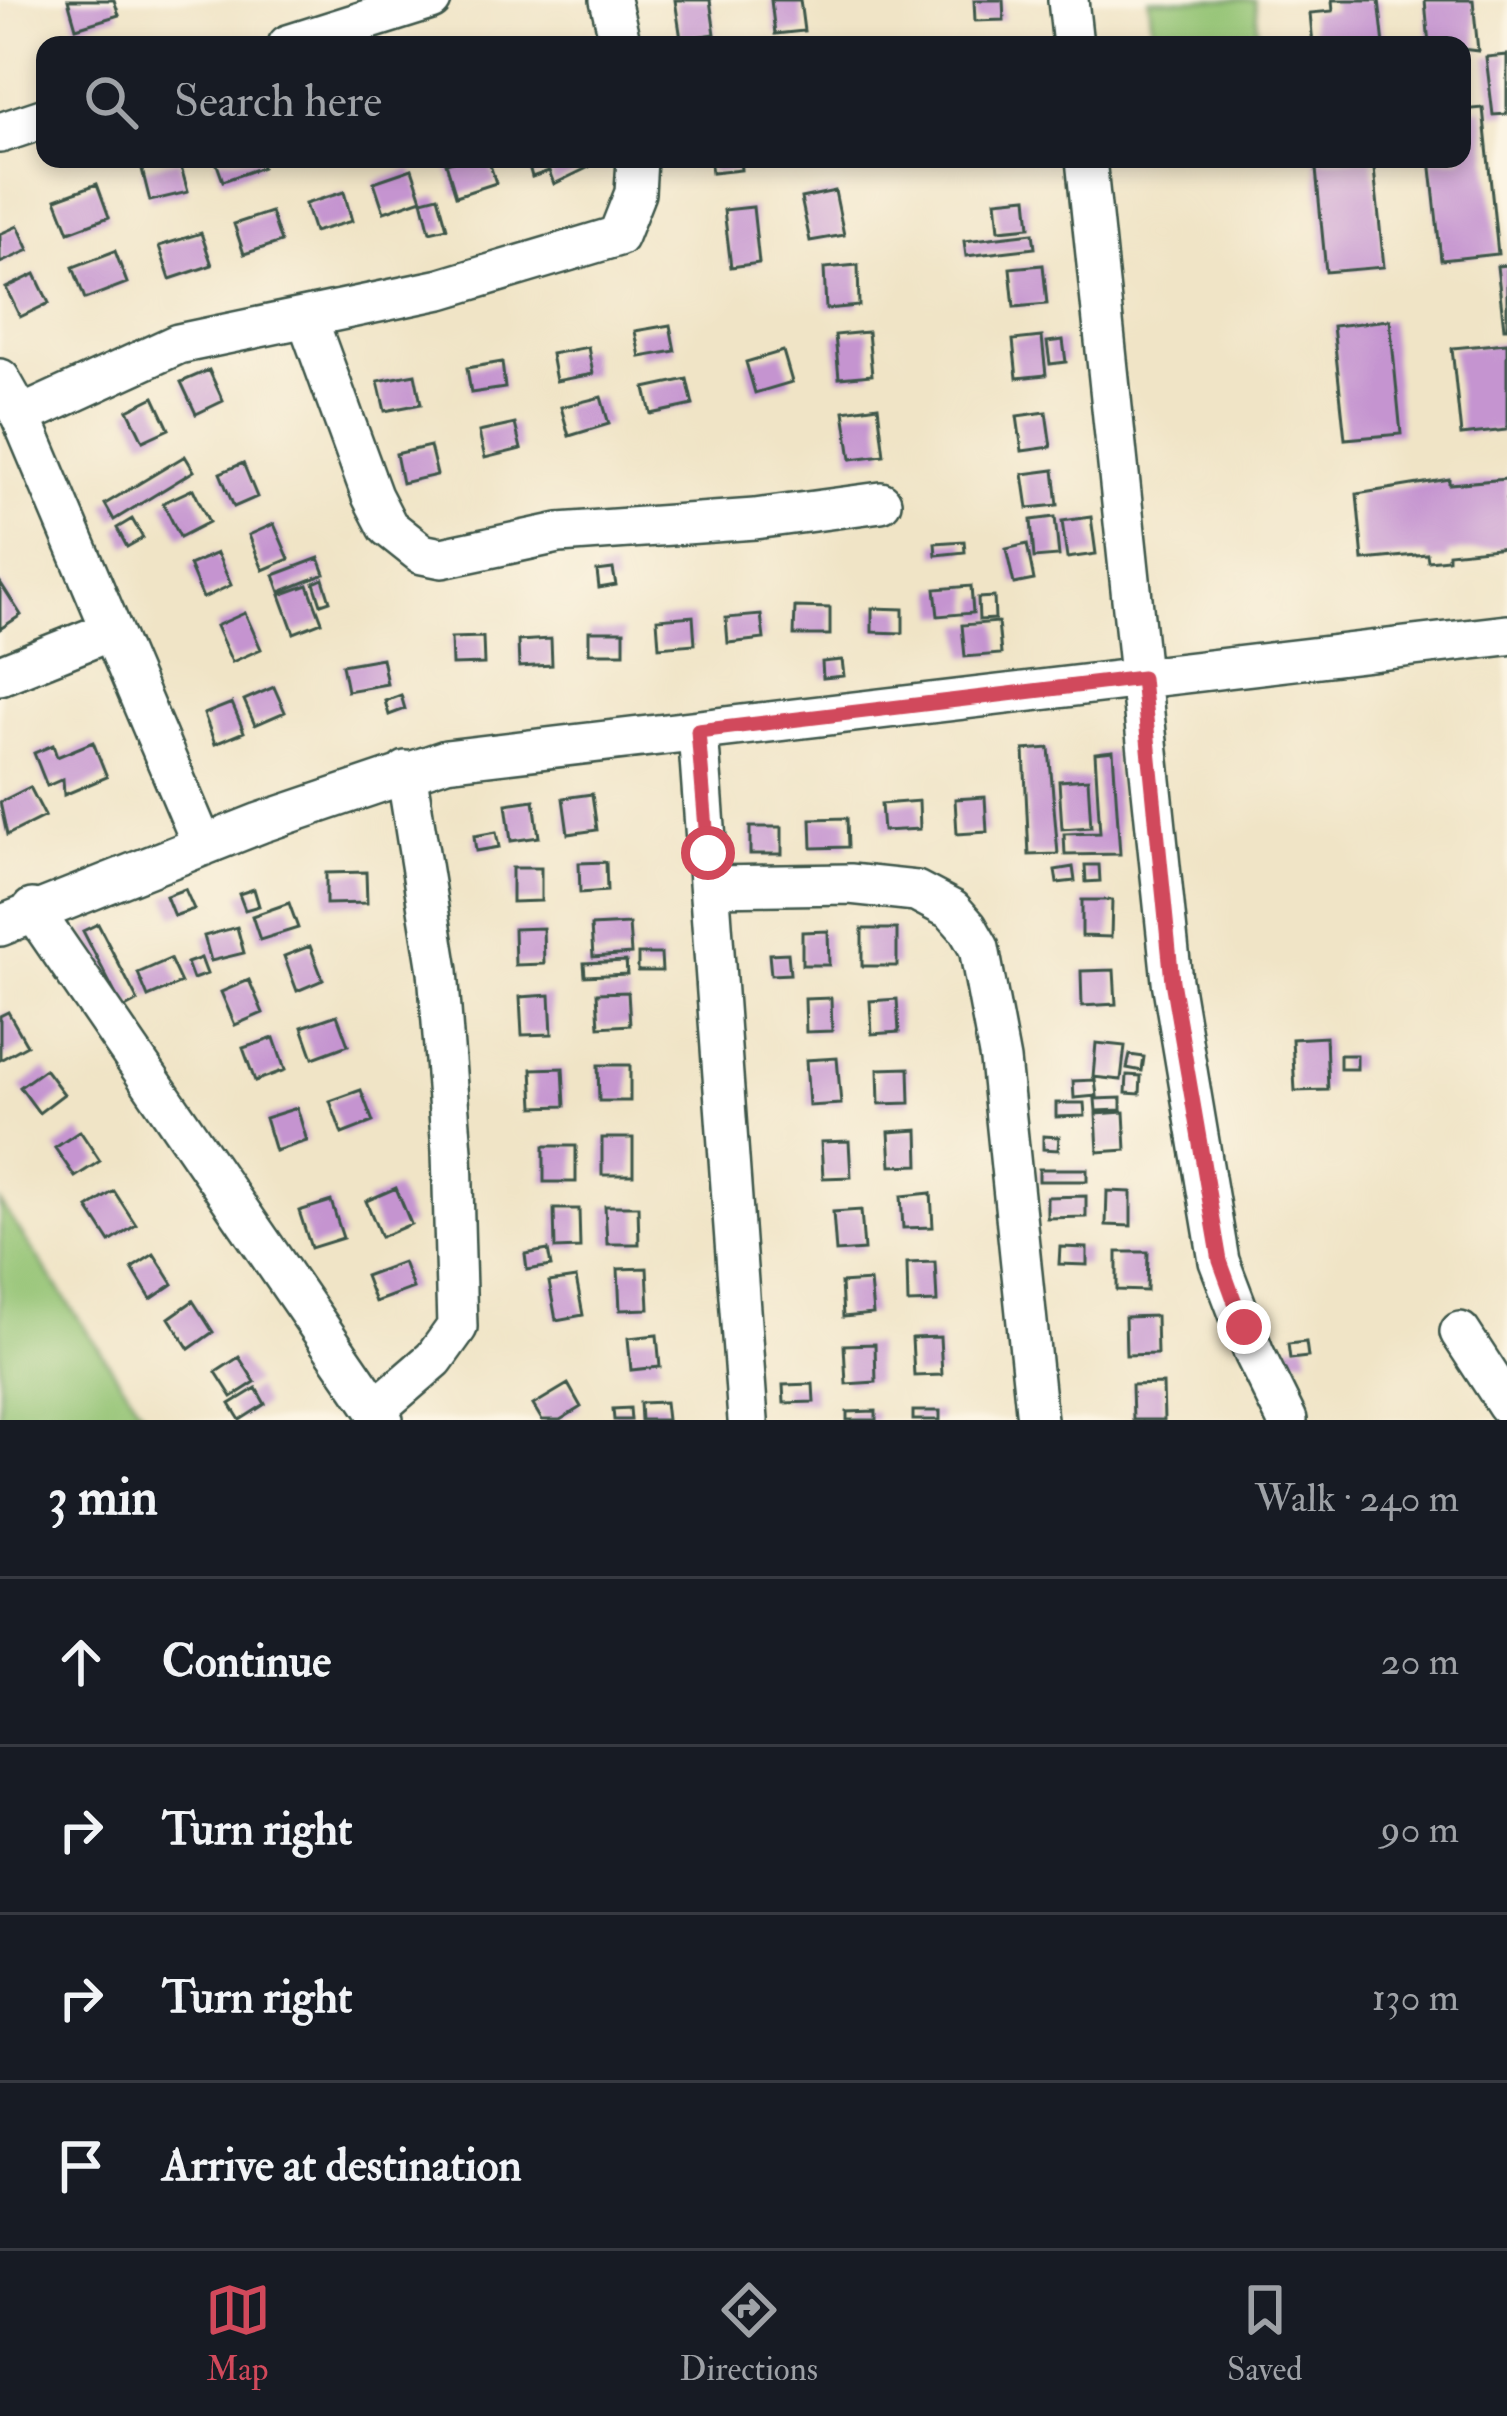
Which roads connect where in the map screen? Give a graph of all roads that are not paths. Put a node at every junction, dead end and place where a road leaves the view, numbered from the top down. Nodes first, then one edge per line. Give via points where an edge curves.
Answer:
1 (431, 0) edge
2 (610, 0) edge
3 (1068, 0) edge
4 (317, 36) edge
5 (619, 36) edge
6 (1072, 36) edge
7 (36, 121) edge
8 (0, 133) edge
9 (636, 168) edge
10 (1086, 168) edge
11 (307, 318) junction
12 (0, 379) edge
13 (20, 416) junction
14 (881, 502) dead end
15 (110, 631) junction
16 (1507, 635) edge
17 (0, 675) edge
18 (1142, 678) junction
19 (698, 731) junction
20 (406, 771) junction
21 (203, 846) junction
22 (710, 886) junction
23 (16, 917) edge
24 (1460, 1332) dead end
25 (1507, 1405) edge
26 (379, 1415) edge
27 (748, 1420) edge
28 (1037, 1420) edge
29 (1287, 1420) edge

1 - 4 street
2 - 5 street
3 - 6 street
7 - 8 street
9 - 11 street via 618,236 441,289
10 - 18 street
11 - 13 street via 161,350
11 - 14 street via 372,496 388,526 422,554 442,559 559,533
12 - 13 street
13 - 15 street
15 - 17 street
15 - 21 street
16 - 18 street
18 - 19 street
18 - 29 street via 1172,981 1220,1261
19 - 20 street
19 - 22 street
20 - 21 street
20 - 26 street via 437,971 457,1327
21 - 23 street
22 - 27 street
22 - 28 street via 916,891 967,927 979,948 1000,1060
23 - 26 street
24 - 25 street

